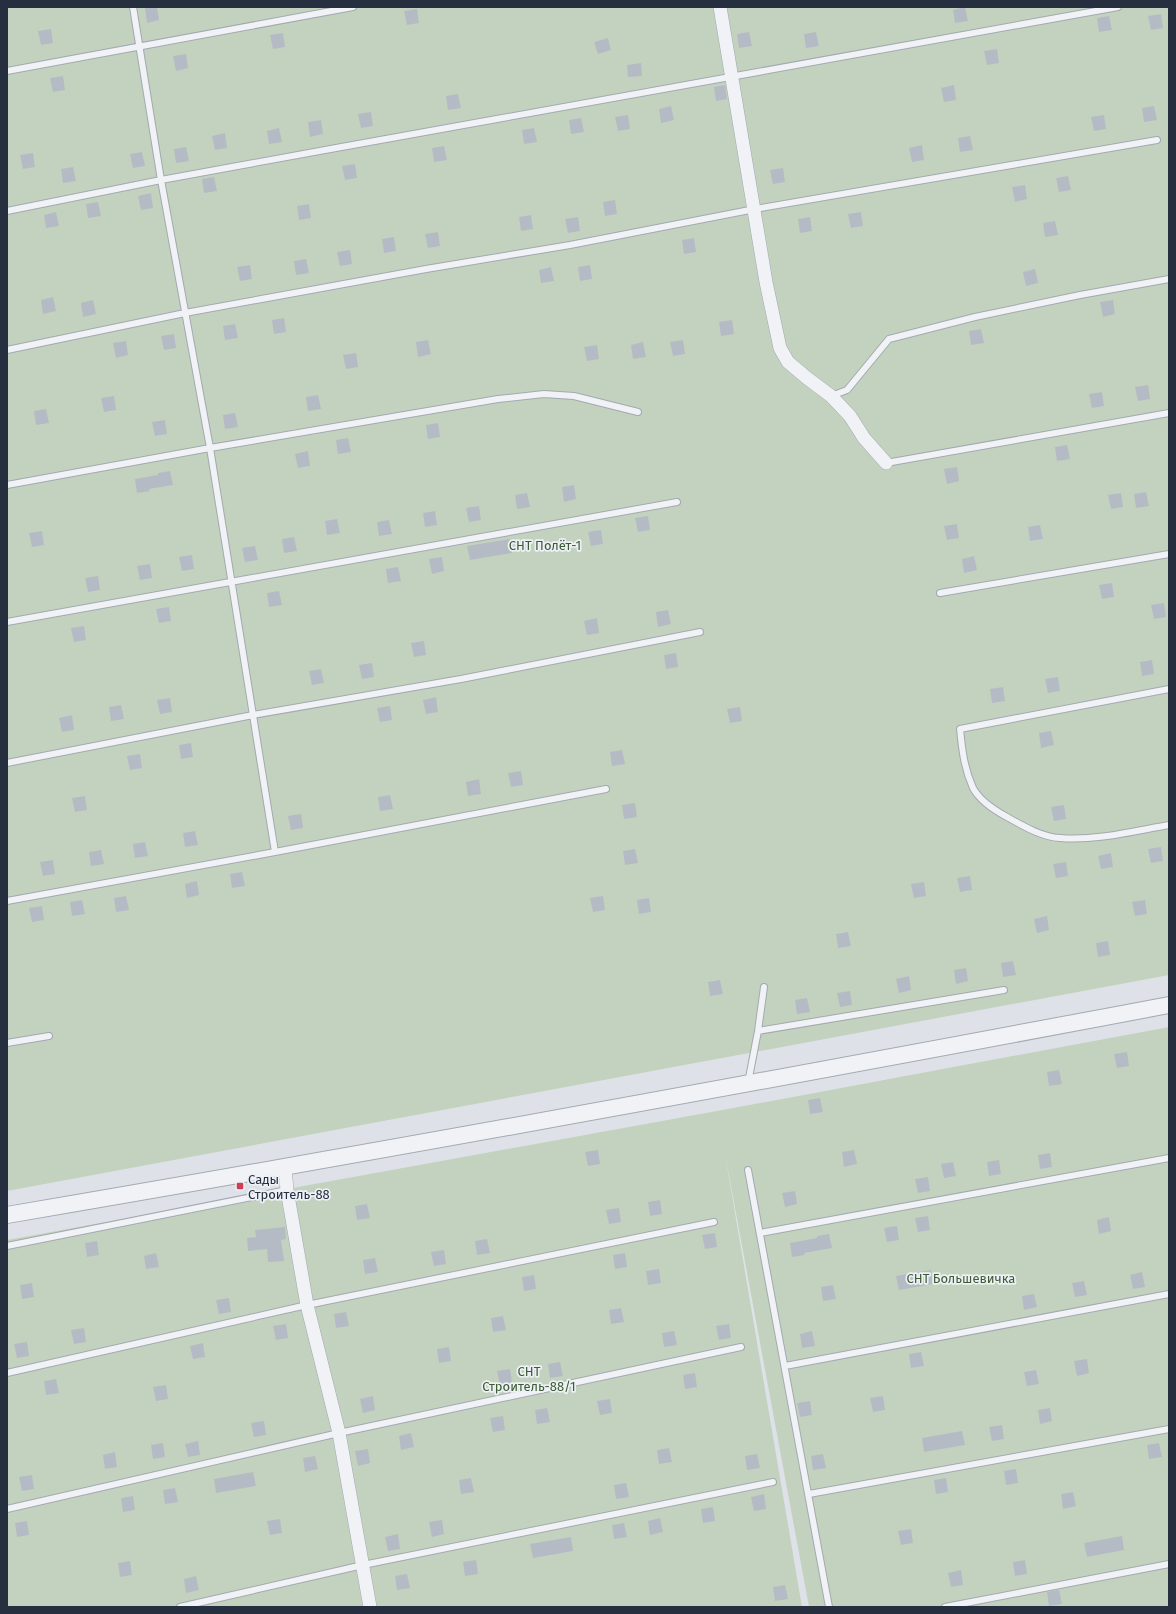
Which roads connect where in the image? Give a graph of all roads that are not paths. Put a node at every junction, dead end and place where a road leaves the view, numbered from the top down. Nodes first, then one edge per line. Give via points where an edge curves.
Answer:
1 (133, 7) edge
2 (353, 7) edge
3 (720, 7) edge
4 (1118, 7) edge
5 (139, 46) junction
6 (7, 72) edge
7 (733, 76) junction
8 (1157, 140) dead end
9 (161, 180) junction
10 (755, 209) junction
11 (7, 211) edge
12 (1169, 279) edge
13 (185, 314) junction
14 (7, 350) edge
15 (831, 396) junction
16 (638, 412) dead end
17 (1169, 413) edge
18 (210, 448) junction
19 (886, 464) joint
20 (7, 485) edge
21 (677, 502) dead end
22 (1169, 554) edge
23 (231, 581) junction
24 (940, 593) dead end
25 (7, 622) edge
26 (700, 632) dead end
27 (1169, 689) edge
28 (253, 715) junction
29 (7, 763) edge
30 (606, 789) dead end
31 (1169, 825) edge
32 (275, 852) junction
33 (7, 901) edge
34 (764, 987) dead end
35 (1004, 990) dead end
36 (1169, 1005) edge
37 (758, 1031) junction
38 (49, 1036) dead end
39 (7, 1042) edge
40 (747, 1084) junction
41 (1169, 1158) edge
42 (284, 1168) junction
43 (748, 1170) dead end
44 (287, 1190) junction
45 (7, 1215) edge
46 (714, 1222) dead end
47 (760, 1233) junction
48 (7, 1246) edge
49 (1169, 1294) edge
50 (307, 1305) junction
51 (741, 1347) dead end
52 (784, 1366) junction
53 (7, 1373) edge
54 (1169, 1428) edge
55 (339, 1433) junction
56 (773, 1482) dead end
57 (809, 1494) junction
58 (7, 1509) edge
59 (1169, 1564) edge
60 (363, 1565) junction
61 (180, 1607) edge
62 (370, 1607) edge
63 (829, 1607) edge
64 (945, 1607) edge

1 - 5 lane
2 - 5 lane
3 - 7 street
4 - 7 lane
5 - 6 lane
5 - 9 lane
7 - 9 lane
7 - 10 street
8 - 10 lane
9 - 11 lane
9 - 13 lane
10 - 13 lane
10 - 15 street via 766,282 780,348 788,362
12 - 15 lane via 975,317 889,339 847,390
13 - 14 lane
13 - 18 lane
15 - 19 street via 850,416
16 - 18 lane via 574,396 544,394 498,399
17 - 19 lane
18 - 20 lane
18 - 23 lane
21 - 23 lane
22 - 24 lane
23 - 25 lane
23 - 28 lane
26 - 28 lane via 461,679
27 - 31 lane via 960,728 964,766 974,789 990,808 1017,824 1060,838 1099,837
28 - 29 lane
28 - 32 lane
30 - 32 lane
32 - 33 lane
34 - 37 lane
35 - 37 lane
36 - 40 street
37 - 40 lane
38 - 39 lane
40 - 42 street
41 - 47 lane
42 - 44 street
42 - 45 street
43 - 47 lane
44 - 48 lane
44 - 50 street
46 - 50 lane
47 - 52 lane
49 - 52 lane
50 - 53 lane
50 - 55 street
51 - 55 lane
52 - 57 lane
54 - 57 lane
55 - 58 lane
55 - 60 street
56 - 60 lane
57 - 63 lane
59 - 64 lane
60 - 61 lane
60 - 62 street

